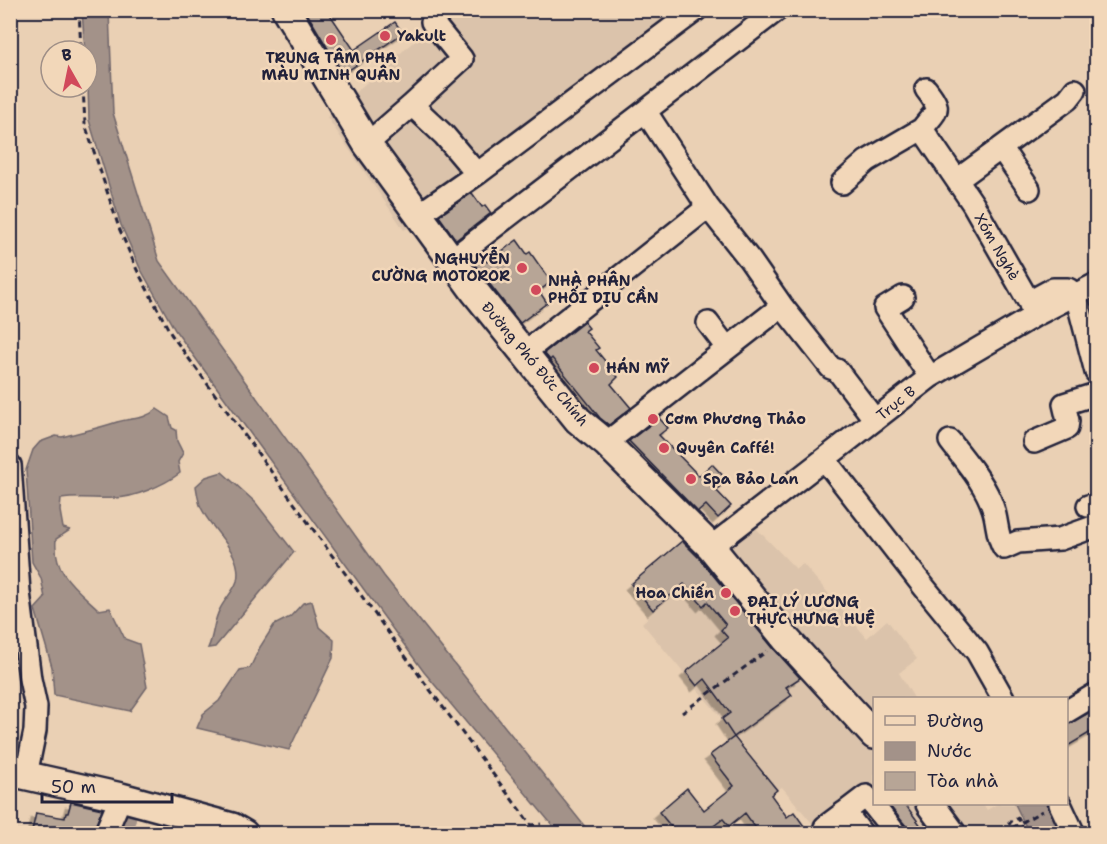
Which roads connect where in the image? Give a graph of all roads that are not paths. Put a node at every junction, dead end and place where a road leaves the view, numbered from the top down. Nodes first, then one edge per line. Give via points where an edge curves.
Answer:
1 (286, 10) edge
2 (696, 10) edge
3 (777, 10) edge
4 (432, 22) dead end
5 (926, 89) dead end
6 (1075, 90) dead end
7 (412, 105) junction
8 (646, 112) junction
9 (922, 129) junction
10 (367, 144) junction
11 (1001, 148) junction
12 (477, 174) junction
13 (957, 180) junction
14 (842, 183) dead end
15 (1029, 189) dead end
16 (708, 207) junction
17 (418, 215) junction
18 (451, 260) junction
19 (1096, 284) edge
20 (1076, 296) junction
21 (903, 297) dead end
22 (782, 306) junction
23 (1032, 309) junction
24 (708, 323) dead end
25 (727, 348) junction
26 (524, 353) junction
27 (1096, 372) edge
28 (930, 377) junction
29 (1096, 394) edge
30 (875, 420) junction
31 (950, 441) dead end
32 (1034, 442) dead end
33 (606, 443) junction
34 (825, 459) junction
35 (10, 465) edge
36 (1096, 526) edge
37 (711, 547) junction
38 (1096, 694) edge
39 (1002, 697) edge
40 (1068, 711) edge
41 (873, 734) edge
42 (18, 774) edge
43 (121, 797) junction
44 (873, 800) edge
45 (931, 805) edge
46 (1054, 806) edge
47 (890, 810) edge
48 (845, 812) junction
49 (861, 833) edge
50 (105, 834) edge
51 (244, 834) edge
52 (830, 834) edge
53 (896, 834) edge
54 (952, 834) edge
55 (1074, 834) edge

1 - 10 main road, Đường Phó Đức Chính
2 - 12 street
3 - 8 street
4 - 7 street via 462,59
5 - 9 street via 937,106
6 - 11 street
7 - 10 street
7 - 12 street
8 - 16 street
8 - 18 street
9 - 13 street, Xóm Nghè
9 - 14 street via 867,161
10 - 17 main road, Đường Phó Đức Chính
11 - 13 street
11 - 15 street
12 - 17 street
13 - 23 street, Xóm Nghè
16 - 22 street
16 - 26 street
17 - 18 main road, Đường Phó Đức Chính
18 - 26 main road, Đường Phó Đức Chính
19 - 20 street, Trục B
20 - 23 street, Trục B
20 - 27 street
21 - 28 street via 885,308
22 - 25 street
22 - 30 street
23 - 28 street, Trục B
24 - 25 street
25 - 33 street
26 - 33 main road, Đường Phó Đức Chính via 578,420
28 - 30 street, Trục B
29 - 32 street via 1064,404 1067,428
30 - 34 street, Trục B
31 - 36 street via 985,490 1004,548 1018,542 1060,539
33 - 37 main road, Đường Phó Đức Chính
34 - 37 street, Trục B
34 - 39 street via 977,652
35 - 42 street via 19,592 36,706 35,731
37 - 41 main road, Đường Phó Đức Chính via 785,638
38 - 40 street
42 - 43 main road
43 - 50 street
43 - 51 main road via 232,827
44 - 48 street via 866,796
45 - 54 main road
46 - 55 street
47 - 49 street
47 - 53 street
48 - 49 street
48 - 52 street via 825,827

